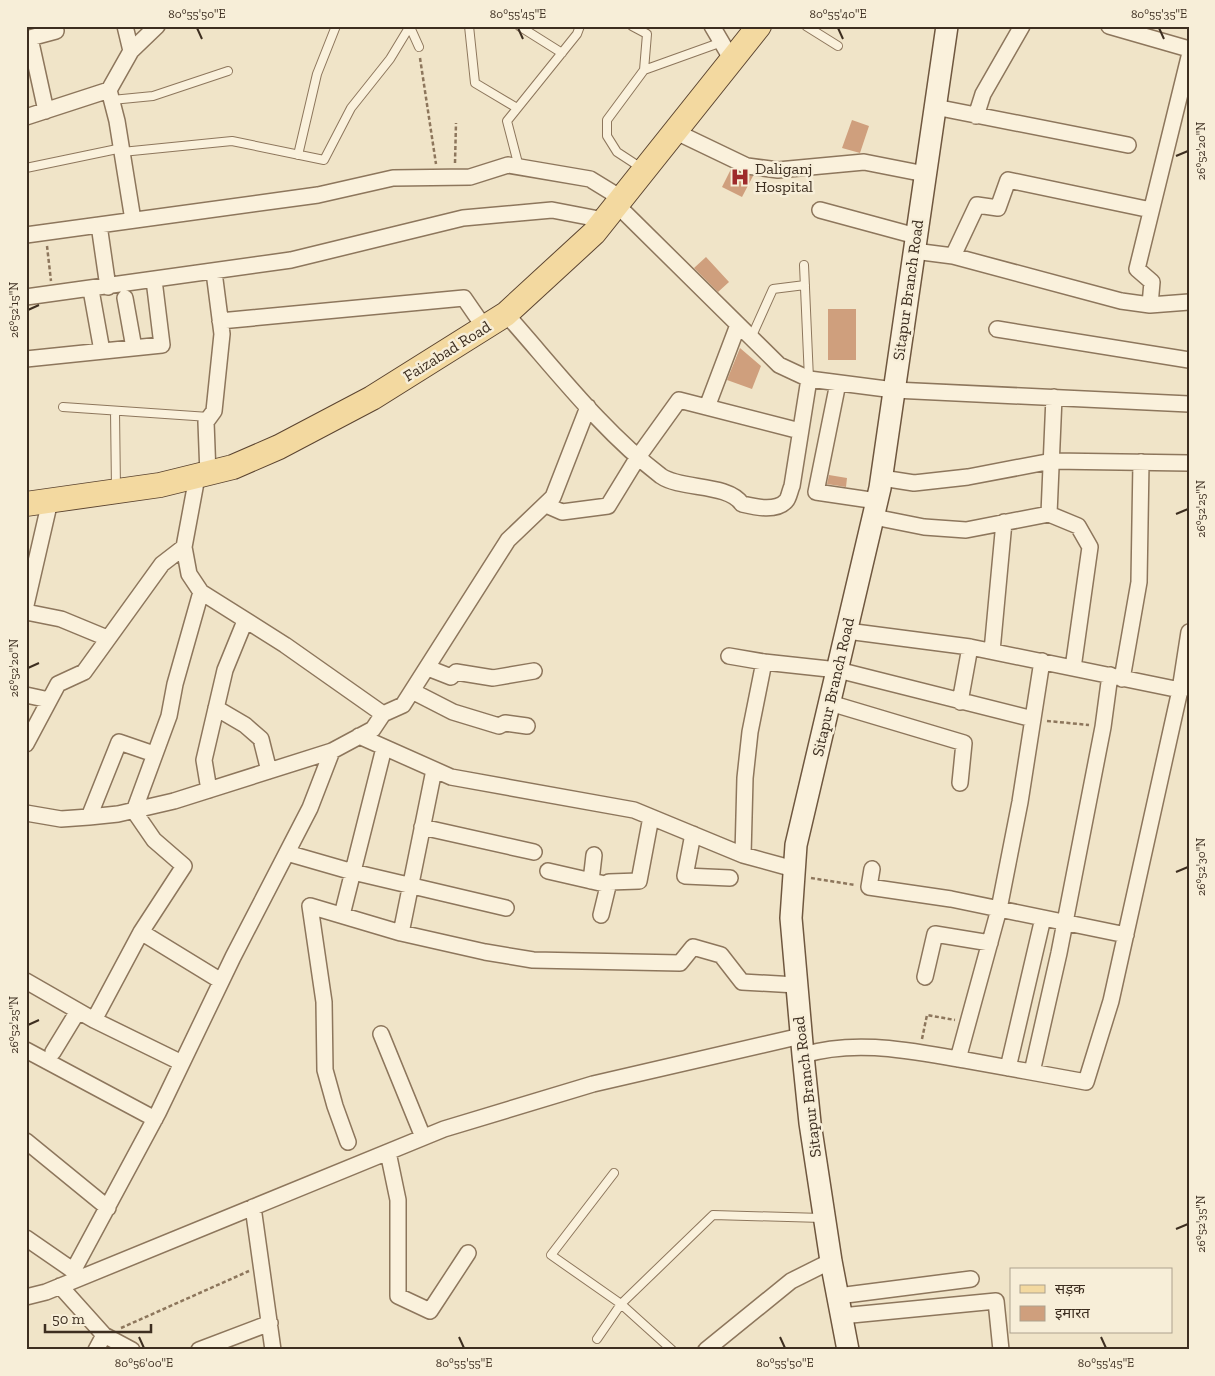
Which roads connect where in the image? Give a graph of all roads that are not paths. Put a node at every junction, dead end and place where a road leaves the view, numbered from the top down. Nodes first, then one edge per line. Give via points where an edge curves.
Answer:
1 (56, 26) edge
2 (125, 26) edge
3 (156, 26) edge
4 (336, 26) edge
5 (468, 26) edge
6 (519, 26) edge
7 (580, 26) edge
8 (632, 26) edge
9 (712, 26) edge
10 (759, 26) edge
11 (806, 26) edge
12 (947, 26) edge
13 (1022, 26) edge
14 (1109, 26) edge
15 (410, 27) edge
16 (838, 46) dead end
17 (419, 47) road end
18 (1189, 49) edge
19 (131, 51) junction
20 (727, 51) junction
21 (562, 53) junction
22 (1189, 56) edge
23 (644, 70) junction
24 (228, 72) dead end
25 (110, 95) junction
26 (935, 107) junction
27 (517, 108) junction
28 (46, 111) junction
29 (976, 116) junction
30 (26, 117) edge
31 (674, 131) junction
32 (1128, 145) dead end
33 (122, 150) junction
34 (298, 155) junction
35 (519, 167) junction
36 (26, 168) edge
37 (644, 169) junction
38 (925, 174) junction
39 (614, 208) junction
40 (820, 210) dead end
41 (1151, 210) junction
42 (133, 220) junction
43 (98, 225) junction
44 (26, 235) edge
45 (915, 244) junction
46 (953, 256) junction
47 (804, 265) dead end
48 (214, 272) junction
49 (154, 280) junction
50 (805, 285) junction
51 (108, 287) junction
52 (91, 290) junction
53 (26, 297) edge
54 (125, 298) dead end
55 (1189, 302) edge
56 (1150, 305) junction
57 (506, 314) junction
58 (220, 321) junction
59 (738, 326) junction
60 (484, 327) junction
61 (997, 329) dead end
62 (751, 338) junction
63 (134, 348) junction
64 (102, 351) junction
65 (26, 358) edge
66 (1189, 360) edge
67 (809, 379) junction
68 (838, 383) junction
69 (894, 390) junction
70 (1054, 398) junction
71 (1189, 404) edge
72 (588, 406) junction
73 (63, 407) dead end
74 (707, 407) junction
75 (116, 411) junction
76 (209, 418) junction
77 (800, 431) junction
78 (638, 457) junction
79 (1052, 460) junction
80 (1141, 462) junction
81 (1189, 463) edge
82 (202, 476) junction
83 (882, 478) junction
84 (116, 491) junction
85 (50, 501) junction
86 (26, 504) edge
87 (546, 505) junction
88 (876, 509) junction
89 (1049, 514) junction
90 (1004, 522) junction
91 (184, 547) junction
92 (201, 592) junction
93 (26, 605) edge
94 (26, 612) edge
95 (245, 621) junction
96 (847, 631) junction
97 (1189, 632) edge
98 (108, 638) junction
99 (970, 647) junction
100 (992, 651) junction
101 (729, 656) dead end
102 (1042, 661) junction
103 (764, 662) junction
104 (428, 668) junction
105 (1073, 668) junction
106 (838, 670) junction
107 (534, 671) dead end
108 (1116, 677) junction
109 (1184, 688) edge
110 (412, 691) junction
111 (26, 695) edge
112 (49, 700) junction
113 (960, 702) junction
114 (830, 703) junction
115 (216, 708) junction
116 (383, 714) junction
117 (1033, 719) junction
118 (527, 726) dead end
119 (359, 736) junction
120 (26, 744) edge
121 (384, 748) junction
122 (332, 751) junction
123 (154, 754) junction
124 (434, 770) junction
125 (269, 771) junction
126 (960, 783) dead end
127 (209, 790) junction
128 (134, 811) junction
129 (26, 813) edge
130 (89, 817) junction
131 (651, 817) junction
132 (422, 827) junction
133 (693, 834) junction
134 (534, 852) dead end
135 (287, 853) junction
136 (594, 855) dead end
137 (743, 855) junction
138 (872, 869) dead end
139 (548, 871) dead end
140 (353, 872) junction
141 (794, 872) junction
142 (730, 878) dead end
143 (590, 881) junction
144 (608, 885) junction
145 (411, 886) junction
146 (506, 908) dead end
147 (999, 910) junction
148 (342, 915) junction
149 (602, 915) dead end
150 (1043, 918) junction
151 (1064, 923) junction
152 (141, 932) junction
153 (402, 933) junction
154 (1126, 935) junction
155 (990, 943) junction
156 (925, 977) dead end
157 (26, 981) edge
158 (221, 982) junction
159 (796, 985) junction
160 (78, 1011) junction
161 (94, 1020) junction
162 (381, 1034) dead end
163 (802, 1046) junction
164 (26, 1050) edge
165 (53, 1052) dead end
166 (958, 1059) junction
167 (182, 1063) junction
168 (1008, 1068) junction
169 (1032, 1072) junction
170 (155, 1119) junction
171 (424, 1137) junction
172 (26, 1142) edge
173 (348, 1142) dead end
174 (388, 1152) junction
175 (614, 1173) dead end
176 (254, 1207) junction
177 (108, 1208) junction
178 (824, 1218) junction
179 (26, 1238) edge
180 (468, 1254) dead end
181 (831, 1261) junction
182 (78, 1274) junction
183 (971, 1279) dead end
184 (60, 1286) junction
185 (26, 1297) edge
186 (621, 1304) junction
187 (839, 1306) junction
188 (270, 1323) junction
189 (104, 1335) junction
190 (596, 1339) dead end
191 (96, 1350) edge
192 (132, 1350) edge
193 (199, 1350) edge
194 (273, 1350) edge
195 (672, 1350) edge
196 (706, 1350) edge
197 (848, 1350) edge
198 (1001, 1350) edge

1 - 28 street via 56,30 30,38
2 - 19 street
3 - 19 street
4 - 34 lane via 317,74
5 - 27 lane via 475,82
6 - 21 lane
7 - 21 lane
8 - 23 lane via 647,34
9 - 20 street
10 - 20 main road, Faizabad Road
11 - 16 lane
12 - 26 street, Sitapur Branch Road
13 - 29 street via 983,94
14 - 18 street
15 - 17 lane
15 - 34 lane via 390,59 351,108 324,160
19 - 25 street
20 - 23 lane
20 - 31 main road, Faizabad Road
21 - 27 lane
22 - 41 street
23 - 37 lane via 607,120 608,136 617,152
24 - 25 lane via 153,96
25 - 28 street
25 - 33 street
26 - 29 street
26 - 38 street, Sitapur Branch Road
27 - 35 lane via 507,121
28 - 30 street
29 - 32 street
31 - 37 main road, Faizabad Road
31 - 38 street via 747,166 778,170 864,162
33 - 34 lane via 232,141
33 - 36 lane
33 - 42 street
35 - 39 street via 590,179
35 - 42 street via 508,165 470,177 393,178 318,195
37 - 39 main road, Faizabad Road
38 - 45 street, Sitapur Branch Road
39 - 48 street via 463,218 290,260
39 - 57 main road, Faizabad Road via 594,233
39 - 59 street
40 - 45 street
41 - 46 street via 1008,180 998,208 977,205
41 - 56 street via 1137,269 1152,282
42 - 43 street
43 - 44 street
43 - 51 street
45 - 46 street
45 - 69 street, Sitapur Branch Road
46 - 56 street via 1121,301
47 - 50 lane
48 - 49 street
48 - 58 street
49 - 51 street
49 - 63 street via 162,345
50 - 62 lane via 773,289
50 - 67 lane
51 - 52 street
52 - 53 street
52 - 64 street
54 - 63 street
55 - 56 street
57 - 60 main road, Faizabad Road
57 - 72 street
58 - 60 street via 464,298
58 - 76 street via 222,334 214,411
59 - 62 street
59 - 74 street
60 - 82 main road, Faizabad Road via 364,403 279,447 233,467
61 - 66 street
62 - 67 street via 779,365
63 - 64 street
64 - 65 street
67 - 68 street
67 - 77 street
68 - 69 street
68 - 88 street via 816,492
69 - 70 street
69 - 83 street, Sitapur Branch Road
70 - 71 street
70 - 79 street
72 - 78 street
72 - 87 street via 553,496
73 - 75 lane
74 - 77 street
74 - 78 street via 679,400
75 - 76 lane
75 - 84 lane
76 - 82 street
77 - 78 street via 792,486 786,501 776,507 742,504 740,500 720,492 664,478
78 - 87 street via 608,506 562,512
79 - 80 street
79 - 83 street via 968,477 914,483
79 - 89 street
80 - 81 street
80 - 108 street via 1139,582
82 - 84 main road, Faizabad Road
82 - 91 street
83 - 88 street, Sitapur Branch Road
84 - 85 main road, Faizabad Road
85 - 86 main road, Faizabad Road
85 - 93 street
87 - 104 street via 508,540
88 - 90 street via 924,527 966,530
88 - 96 street, Sitapur Branch Road
89 - 90 street
89 - 105 street via 1078,526 1090,547
90 - 100 street
91 - 92 street via 189,574
91 - 98 street via 162,564
92 - 95 street
92 - 123 street via 174,684 169,716
94 - 98 street via 60,619
95 - 115 street via 225,670
95 - 116 street
96 - 99 street
96 - 106 street, Sitapur Branch Road
97 - 109 street
98 - 112 street via 84,672 58,684
99 - 100 street
99 - 113 street
100 - 102 street
101 - 103 street
102 - 105 street
102 - 117 street
103 - 106 street
103 - 137 street via 750,732
104 - 107 street via 451,677 456,672 493,678
104 - 110 street
105 - 108 street
106 - 113 street
106 - 114 street, Sitapur Branch Road
108 - 109 street
108 - 151 street
109 - 154 street
110 - 116 street via 402,706
110 - 118 street via 471,718 499,726 505,723
111 - 112 street
112 - 120 street
113 - 117 street
114 - 126 street via 964,743
114 - 141 street, Sitapur Branch Road via 796,845
115 - 125 street via 245,725 261,740
115 - 127 street via 204,760
116 - 119 street via 373,729
117 - 147 street
119 - 121 street
119 - 122 street
121 - 124 street
121 - 140 street
122 - 125 street
122 - 135 street via 310,808
123 - 128 street
123 - 130 street via 119,742
124 - 131 street via 451,777 634,810
124 - 132 street
125 - 127 street
127 - 128 street
128 - 130 street
128 - 152 street via 154,840 184,866
129 - 130 street via 61,819
131 - 133 street
131 - 144 street via 639,881 609,882
132 - 134 street
132 - 145 street
133 - 137 street
133 - 142 street via 685,876
135 - 140 street
135 - 158 street
136 - 143 street
137 - 141 street
138 - 147 street via 869,887
139 - 143 street
140 - 145 street
140 - 148 street
141 - 159 street, Sitapur Branch Road via 791,918
143 - 144 street
144 - 149 street
145 - 146 street
145 - 153 street
147 - 150 street
147 - 155 street
148 - 153 street
148 - 173 street via 310,906 324,1002 326,1070
150 - 151 street
150 - 168 street
151 - 154 street
151 - 169 street
152 - 158 street
152 - 161 street
153 - 159 street via 533,960 680,963 693,947 721,955 742,982
154 - 169 street via 1111,1002 1086,1082
155 - 156 street via 935,934
155 - 166 street
157 - 160 street
158 - 167 street
159 - 163 street, Sitapur Branch Road
160 - 161 street
160 - 165 street
161 - 167 street
162 - 171 street
163 - 166 street via 894,1048
163 - 171 street via 593,1084
163 - 178 street, Sitapur Branch Road
164 - 170 street
166 - 168 street
167 - 170 street
168 - 169 street
170 - 177 street
171 - 174 street
172 - 177 street
174 - 176 street
174 - 180 street via 398,1200 398,1296 430,1311
175 - 186 lane via 551,1255
176 - 182 street
176 - 188 street
177 - 182 street
178 - 181 street, Sitapur Branch Road
178 - 186 lane via 713,1215
179 - 182 street
181 - 187 street, Sitapur Branch Road
181 - 196 street via 791,1281
182 - 184 street
183 - 187 street
184 - 185 street
184 - 189 street
186 - 190 lane
186 - 195 lane
187 - 197 street, Sitapur Branch Road
187 - 198 street via 996,1301
188 - 193 street
188 - 194 street
189 - 191 street
189 - 192 street

